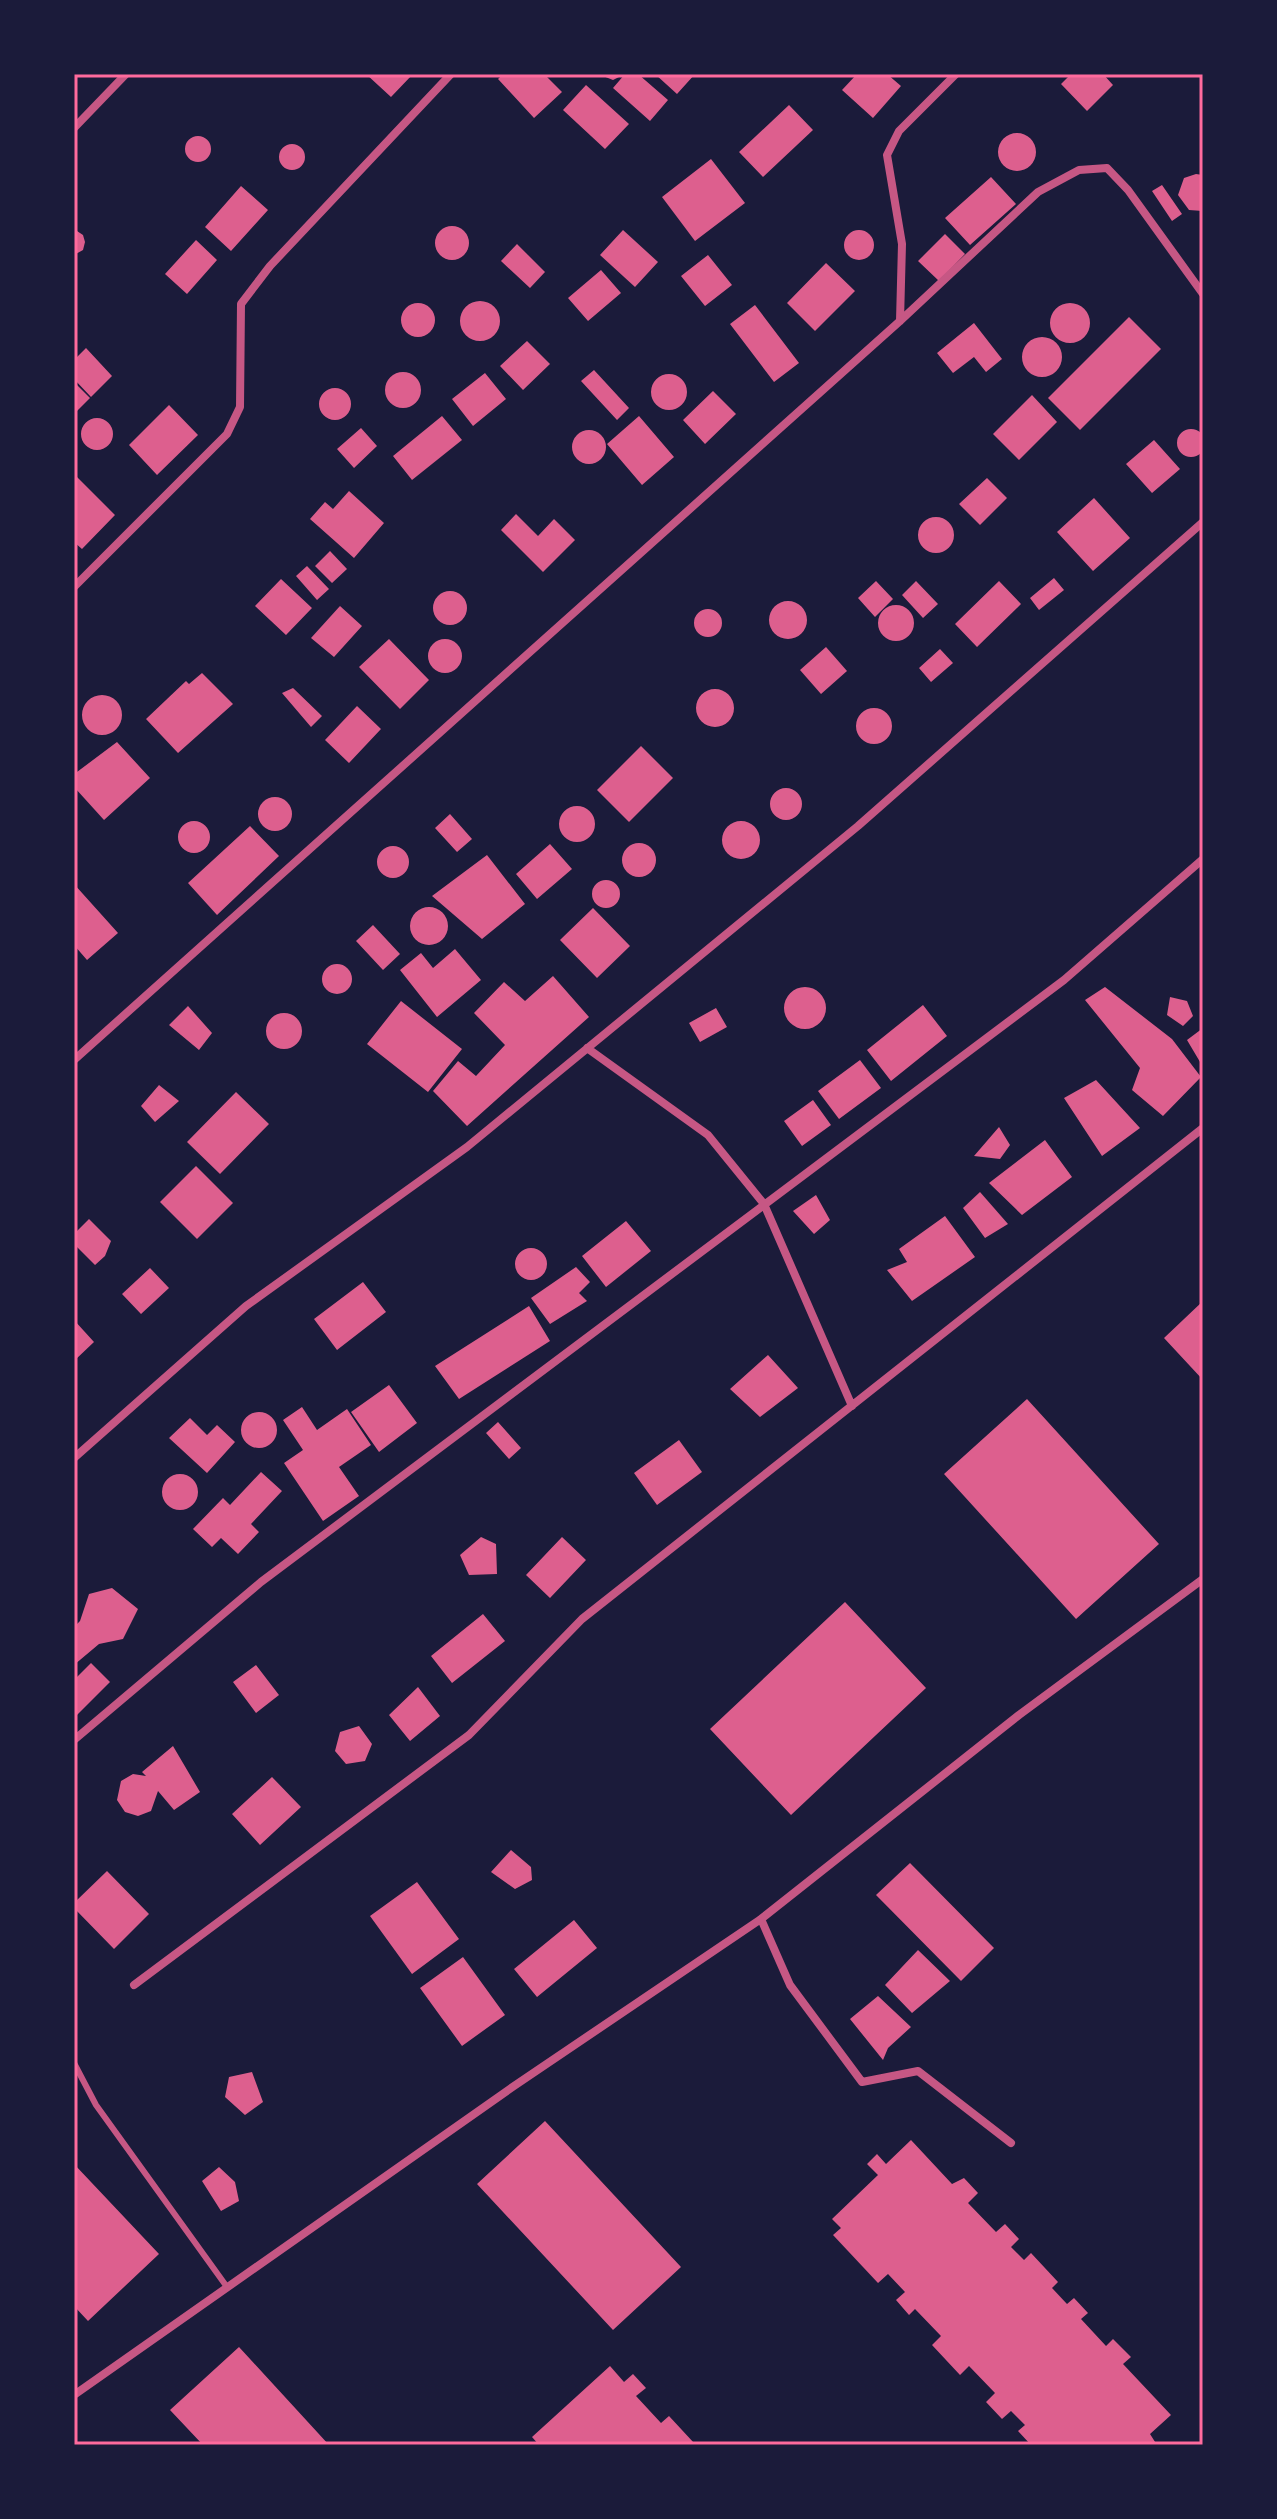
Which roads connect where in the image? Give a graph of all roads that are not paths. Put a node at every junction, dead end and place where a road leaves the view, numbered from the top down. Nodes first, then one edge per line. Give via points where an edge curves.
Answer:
1 (126, 74) edge
2 (451, 74) edge
3 (956, 74) edge
4 (74, 128) edge
5 (1203, 294) edge
6 (900, 321) junction
7 (1203, 522) edge
8 (74, 587) edge
9 (1203, 859) edge
10 (587, 1048) junction
11 (74, 1060) edge
12 (1203, 1128) edge
13 (764, 1204) junction
14 (852, 1406) junction
15 (74, 1458) edge
16 (1203, 1579) edge
17 (74, 1740) edge
18 (761, 1919) junction
19 (134, 1985) dead end
20 (74, 2063) edge
21 (1011, 2143) dead end
22 (227, 2287) junction
23 (74, 2395) edge

1 - 4 street
2 - 8 street via 270,266 241,304 240,407 227,434
3 - 6 street via 899,131 887,155 902,244
5 - 6 street via 1107,168 1079,170 1038,192
6 - 11 street
7 - 10 street via 858,826
9 - 13 street via 1064,980
10 - 13 street via 708,1135
10 - 15 street via 467,1147 246,1306
12 - 14 street
13 - 14 street
13 - 17 street via 261,1582
14 - 19 street via 582,1619 469,1735
16 - 18 street via 1019,1715
18 - 21 street via 790,1985 862,2082 918,2071
18 - 22 street
20 - 22 lane via 96,2105
22 - 23 street

